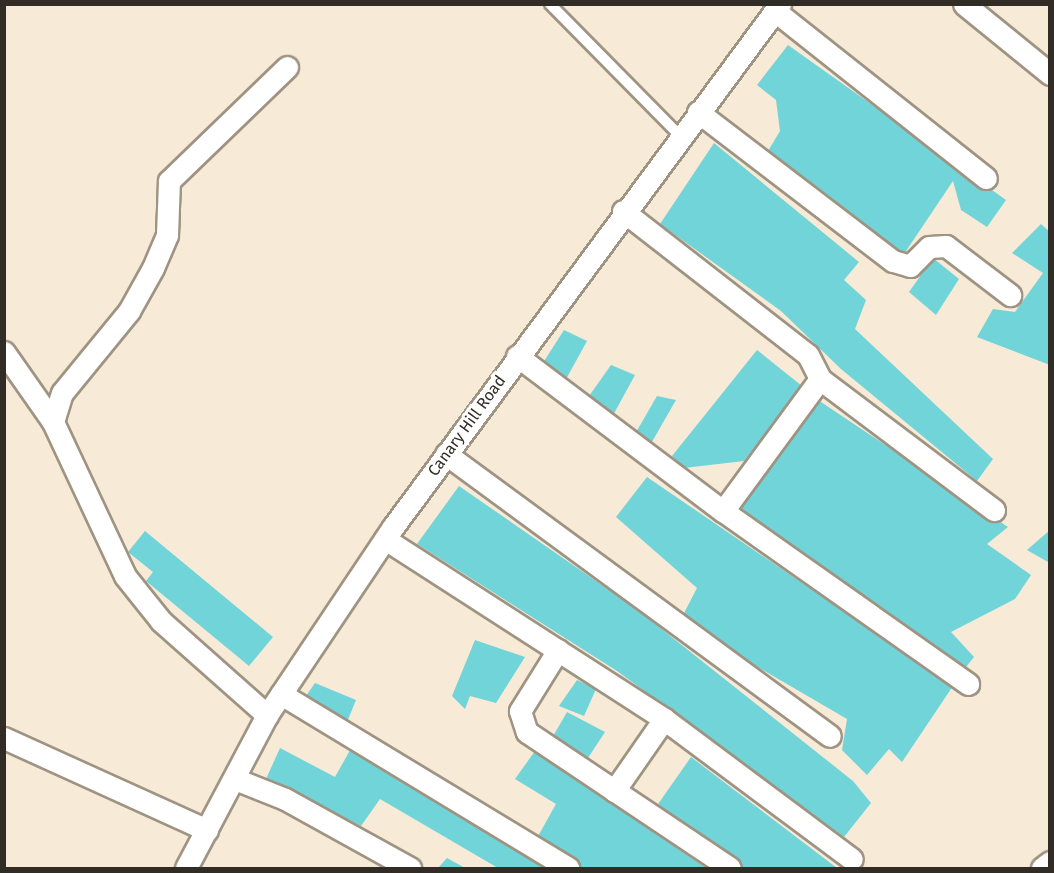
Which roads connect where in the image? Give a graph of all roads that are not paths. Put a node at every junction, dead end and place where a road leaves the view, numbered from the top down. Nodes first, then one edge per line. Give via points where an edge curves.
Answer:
1 (550, 4) edge
2 (964, 4) edge
3 (777, 8) edge
4 (287, 67) dead end
5 (1050, 74) edge
6 (698, 112) junction
7 (680, 136) junction
8 (986, 178) dead end
9 (623, 211) junction
10 (1010, 295) dead end
11 (4, 352) edge
12 (517, 356) junction
13 (820, 379) junction
14 (53, 422) junction
15 (446, 454) junction
16 (994, 510) dead end
17 (723, 511) junction
18 (385, 539) junction
19 (558, 650) junction
20 (968, 684) dead end
21 (281, 694) junction
22 (267, 715) junction
23 (664, 719) junction
24 (830, 736) dead end
25 (4, 738) edge
26 (235, 779) junction
27 (614, 791) junction
28 (207, 830) junction
29 (852, 859) dead end
30 (1050, 862) edge
31 (186, 868) edge
32 (410, 868) edge
33 (568, 868) edge
34 (730, 868) edge
35 (1042, 868) edge

1 - 7 lane
2 - 5 street
3 - 6 street, Canary Hill Road
3 - 8 street
4 - 14 street via 169,181 167,235 153,268 129,311 62,393
6 - 7 street, Canary Hill Road
6 - 10 street via 893,261 910,266 929,247 946,246
7 - 9 street, Canary Hill Road
9 - 12 street, Canary Hill Road
9 - 13 street via 808,355
11 - 14 street
12 - 15 street, Canary Hill Road
12 - 17 street
13 - 16 street
13 - 17 street
14 - 22 street via 125,576 161,621
15 - 18 street, Canary Hill Road
15 - 24 street
17 - 20 street
18 - 19 street
18 - 21 street, Canary Hill Road
19 - 23 street
19 - 27 street via 520,711 520,723
21 - 22 street, Canary Hill Road
21 - 33 street
22 - 26 street, Canary Hill Road
23 - 27 street
23 - 29 street
25 - 28 street
26 - 28 street, Canary Hill Road
26 - 32 street via 285,799
27 - 34 street
28 - 31 street, Canary Hill Road
30 - 35 street

